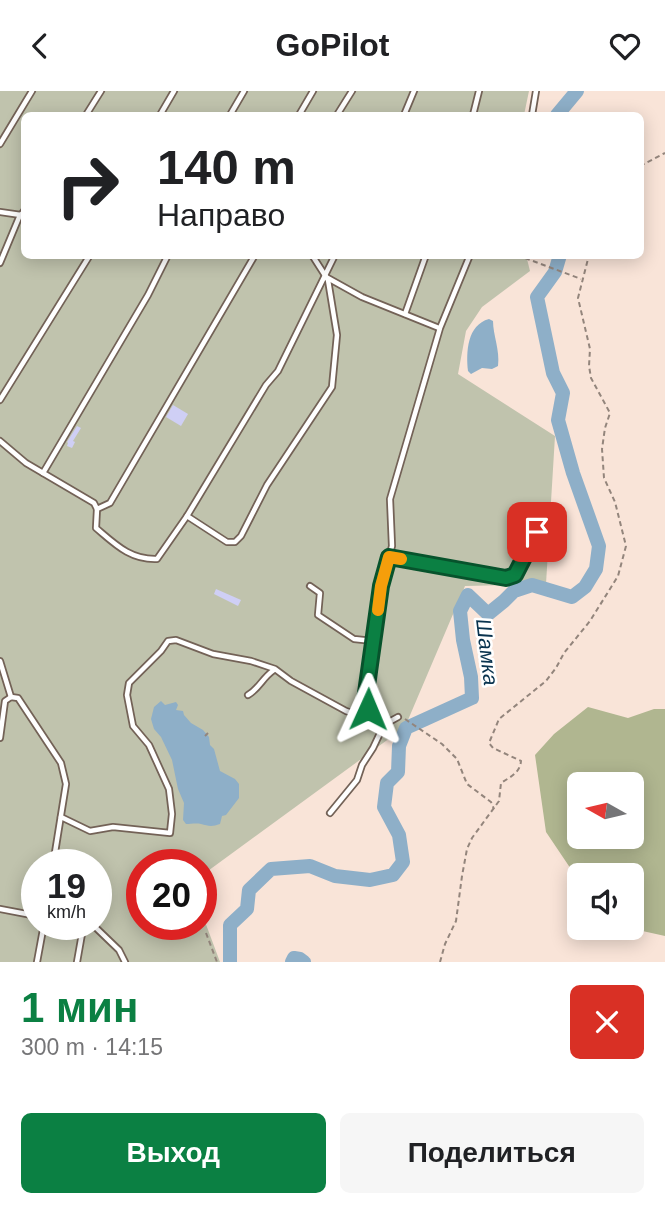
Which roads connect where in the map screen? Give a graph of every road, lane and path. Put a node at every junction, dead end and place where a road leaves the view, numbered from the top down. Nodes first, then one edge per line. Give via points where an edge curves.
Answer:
1 (32, 91) edge
2 (101, 91) edge
3 (174, 91) edge
4 (244, 91) edge
5 (313, 91) edge
6 (352, 91) edge
7 (414, 91) edge
8 (479, 91) edge
9 (536, 91) edge
10 (88, 112) edge
11 (162, 112) edge
12 (232, 112) edge
13 (301, 112) edge
14 (339, 112) edge
15 (405, 112) edge
16 (474, 112) edge
17 (532, 112) edge
18 (0, 144) edge
19 (665, 153) edge
20 (644, 164) edge
21 (0, 212) edge
22 (21, 213) edge
23 (21, 215) edge
24 (88, 259) edge
25 (166, 259) edge
26 (253, 259) edge
27 (315, 259) edge
28 (333, 259) edge
29 (425, 259) edge
30 (468, 259) edge
31 (528, 259) edge
32 (588, 259) edge
33 (0, 263) edge
34 (326, 277) junction
35 (582, 279) junction
36 (405, 314) junction
37 (440, 328) junction
38 (0, 400) edge
39 (0, 441) edge
40 (43, 473) junction
41 (97, 509) junction
42 (187, 516) junction
43 (537, 532) dead end
44 (389, 557) junction
45 (310, 586) dead end
46 (373, 641) junction
47 (0, 661) edge
48 (275, 669) junction
49 (248, 695) dead end
50 (12, 697) junction
51 (373, 712) junction
52 (398, 717) junction
53 (208, 733) dead end
54 (205, 736) dead end
55 (0, 738) edge
56 (494, 809) junction
57 (330, 813) dead end
58 (61, 817) junction
59 (56, 849) edge
60 (0, 909) edge
61 (21, 913) edge
62 (41, 940) edge
63 (208, 940) edge
64 (37, 962) edge
65 (77, 962) edge
66 (125, 962) edge
67 (216, 962) edge
68 (440, 962) edge

1 - 18 lane
2 - 10 lane
3 - 11 lane
4 - 12 lane
5 - 13 lane
6 - 14 lane
7 - 15 lane
8 - 16 lane
9 - 17 lane
19 - 20 path
21 - 22 lane
23 - 33 lane
24 - 38 lane
25 - 40 lane
26 - 41 lane via 110,503
27 - 34 lane
28 - 34 lane
29 - 36 lane
30 - 37 lane
31 - 35 path
32 - 35 path
34 - 36 lane
34 - 42 lane via 278,371
34 - 42 lane via 337,335 332,387 235,542 227,543
35 - 56 path via 578,298 590,349 589,366 610,413 602,449 604,478 626,546 618,576 556,668 499,719 489,743 521,761 520,768 501,783
36 - 37 lane
37 - 44 lane via 390,499
39 - 40 lane
40 - 41 lane
41 - 42 lane via 96,528 143,560 157,559
43 - 44 lane via 515,575 506,578
44 - 46 lane
45 - 46 lane via 320,593 318,615 354,639
46 - 51 lane via 365,700
47 - 50 lane
48 - 49 lane
48 - 51 lane via 346,711
48 - 58 lane via 168,641 129,683 127,695 133,726 149,745 169,789 170,833 113,827 90,831
50 - 55 lane via 5,701
50 - 58 lane via 18,698 61,763 66,784
51 - 52 path
52 - 56 path via 442,744 457,759 467,783
52 - 57 lane via 381,731 357,781
53 - 54 path
56 - 68 path via 467,849 456,921
58 - 59 lane
60 - 61 lane
62 - 64 lane
63 - 67 path
65 - 66 lane via 83,928 92,924

